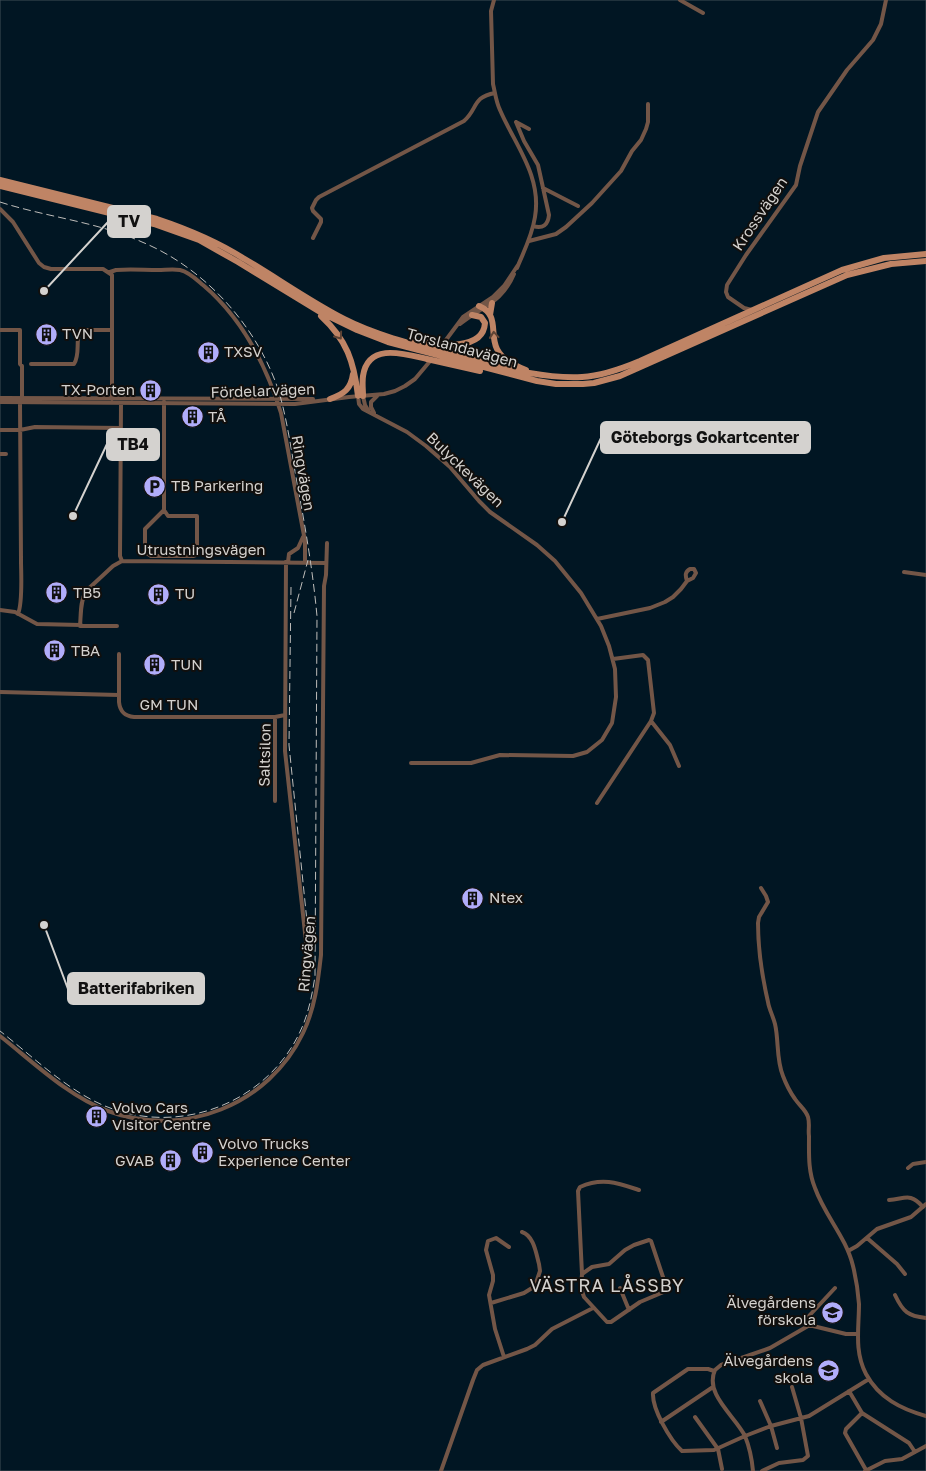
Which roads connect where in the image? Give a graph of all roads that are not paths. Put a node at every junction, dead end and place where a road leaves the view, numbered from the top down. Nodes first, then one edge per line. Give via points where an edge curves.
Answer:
1 (494, 0) edge
2 (680, 0) edge
3 (886, 0) edge
4 (703, 13) dead end
5 (495, 93) junction
6 (648, 104) dead end
7 (529, 129) dead end
8 (0, 180) edge
9 (0, 186) edge
10 (543, 188) junction
11 (578, 206) dead end
12 (0, 209) edge
13 (533, 226) junction
14 (313, 238) dead end
15 (529, 241) junction
16 (926, 254) edge
17 (926, 261) edge
18 (110, 272) junction
19 (302, 301) junction
20 (486, 305) junction
21 (738, 305) junction
22 (325, 309) junction
23 (752, 310) junction
24 (472, 315) junction
25 (737, 316) junction
26 (485, 321) junction
27 (457, 326) junction
28 (0, 330) edge
29 (112, 330) junction
30 (31, 364) dead end
31 (354, 368) junction
32 (548, 376) junction
33 (556, 384) junction
34 (194, 394) dead end
35 (379, 394) junction
36 (361, 396) junction
37 (0, 398) edge
38 (182, 399) junction
39 (330, 399) junction
40 (21, 400) junction
41 (113, 400) junction
42 (208, 400) junction
43 (164, 401) junction
44 (0, 402) edge
45 (121, 404) junction
46 (196, 404) junction
47 (374, 413) junction
48 (121, 428) junction
49 (0, 430) edge
50 (20, 430) junction
51 (0, 454) edge
52 (6, 454) dead end
53 (164, 510) junction
54 (303, 537) junction
55 (327, 543) dead end
56 (122, 561) junction
57 (287, 562) junction
58 (303, 562) junction
59 (326, 563) junction
60 (904, 572) dead end
61 (926, 575) edge
62 (687, 580) dead end
63 (0, 610) edge
64 (18, 614) junction
65 (597, 619) junction
66 (81, 625) junction
67 (117, 626) dead end
68 (119, 654) dead end
69 (613, 659) junction
70 (0, 692) edge
71 (119, 695) junction
72 (285, 714) junction
73 (275, 717) junction
74 (651, 721) junction
75 (411, 763) dead end
76 (679, 766) dead end
77 (275, 801) dead end
78 (597, 803) dead end
79 (762, 888) dead end
80 (308, 960) dead end
81 (0, 1036) edge
82 (926, 1162) edge
83 (908, 1168) dead end
84 (639, 1190) dead end
85 (889, 1200) dead end
86 (924, 1205) edge
87 (522, 1232) dead end
88 (867, 1238) junction
89 (510, 1247) dead end
90 (848, 1251) junction
91 (582, 1274) junction
92 (905, 1274) dead end
93 (620, 1288) dead end
94 (835, 1288) dead end
95 (895, 1295) dead end
96 (491, 1303) junction
97 (593, 1308) junction
98 (628, 1310) junction
99 (926, 1318) edge
100 (808, 1326) junction
101 (857, 1334) junction
102 (504, 1357) junction
103 (714, 1371) junction
104 (869, 1378) junction
105 (713, 1387) junction
106 (792, 1387) dead end
107 (849, 1391) junction
108 (760, 1401) dead end
109 (862, 1413) junction
110 (926, 1416) edge
111 (695, 1417) dead end
112 (800, 1418) junction
113 (661, 1422) junction
114 (771, 1426) junction
115 (745, 1436) junction
116 (926, 1446) edge
117 (777, 1448) dead end
118 (718, 1449) junction
119 (914, 1452) junction
120 (722, 1469) dead end
121 (866, 1470) edge
122 (441, 1471) edge
123 (753, 1471) edge
124 (762, 1471) edge

1 - 5 street via 491,11
2 - 4 street
3 - 21 street, Krossvägen via 873,40 818,112 796,185 727,286 727,296
5 - 13 street via 535,187
5 - 14 street via 478,100 464,121 316,200 312,208 321,222
6 - 15 street via 646,129 621,171 566,227 556,234
7 - 10 street via 516,122 538,165
8 - 22 main road, Torslandavägen via 177,226 242,257
9 - 19 main road, Torslandavägen via 154,224 199,240
10 - 11 street
10 - 13 street via 548,221 543,227
12 - 18 street via 13,222 44,268 103,269
13 - 15 street
15 - 20 street via 518,266
16 - 23 main road, Torslandavägen via 892,257 849,267
17 - 33 main road, Torslandavägen via 891,264 847,275 620,376 594,383
18 - 29 street
18 - 54 street, Ringvägen via 165,269 188,273 210,291 240,325 259,357 281,413
19 -> 31 main road via 333,327 347,348
19 - 33 main road, Torslandavägen via 380,339
20 - 24 street
20 - 26 main road
20 - 27 street via 463,317
32 -> 20 main road via 517,366 500,353 494,342
21 - 23 street
21 - 25 street via 740,311
22 - 26 main road via 397,337 450,345 478,338 484,330
22 - 32 main road, Torslandavägen via 391,338
23 - 25 main road, Torslandavägen
24 - 26 main road
24 - 27 street
25 - 32 main road, Torslandavägen via 616,370 587,376
27 - 35 street, Fördelarvägen via 415,380 390,393
28 - 40 street via 20,330
29 - 30 street via 79,333 74,364
29 - 41 street
31 - 36 main road
31 - 39 main road via 348,389
33 - 36 main road via 390,352 376,356 366,367
34 - 42 street, Fördelarvägen
35 - 36 street, Fördelarvägen
35 - 47 street via 371,402
36 - 39 street, Fördelarvägen
36 - 47 street via 366,407
37 - 40 street
38 - 42 street, Fördelarvägen
38 - 43 street
38 - 43 street
38 - 43 street
38 - 46 street, Fördelarvägen
39 - 42 street, Fördelarvägen
39 - 46 street, Fördelarvägen via 295,404
40 - 41 street
40 - 44 street
40 - 50 street
41 - 43 street
41 - 45 street
43 - 45 street
43 - 46 street, Fördelarvägen
43 - 53 street
45 - 48 street
47 - 65 street, Bulyckevägen via 426,446 450,467 490,512 547,552 576,585
48 - 50 street via 35,427
48 - 56 street
49 - 50 street
50 - 64 street via 21,594
51 - 52 street
53 - 53 street via 145,530 145,552 151,556 196,555 197,516 168,516
54 - 57 street via 298,548 289,554
54 - 58 street, Ringvägen
55 - 59 street, Ringvägen
56 - 57 street, Utrustningsvägen
56 - 66 street, Utrustningsvägen via 86,591
57 - 58 street, Utrustningsvägen
57 - 72 street
58 - 59 street
59 - 81 street, Ringvägen via 321,955 310,1016 292,1053 267,1082 223,1110 176,1121 154,1121 119,1115 85,1100
60 - 61 street
62 - 65 street via 665,602
63 - 64 street
64 - 66 street via 37,624
65 - 69 street, Bulyckevägen
66 - 67 street
68 - 71 street, GM TUN
69 - 74 street via 644,656 648,660 654,713
69 - 75 street, Bulyckevägen via 616,685 614,718 602,740 587,752 573,756 500,755 471,763
70 - 71 street
71 - 73 street, GM TUN via 120,708 130,716
72 - 73 street, Saltsilon
72 - 80 street via 285,751
73 - 77 street, Saltsilon
74 - 76 street via 670,744
74 - 78 street
79 - 90 street via 768,902 758,923 760,961 775,1024 780,1070 791,1094 807,1114 811,1178 819,1200
82 - 83 street
84 - 91 street via 609,1181 580,1187
85 - 86 street via 910,1197
86 - 88 street via 911,1216 877,1229
87 - 96 street via 530,1237 539,1264 536,1282 526,1292
88 - 90 street
88 - 92 street
89 - 96 street via 496,1238 486,1245 493,1275 489,1292
90 - 101 street via 858,1296
91 - 97 street via 582,1292
91 - 98 street via 592,1267 609,1264 634,1245 651,1241 667,1289
93 - 98 street
94 - 100 street via 808,1317
95 - 99 street via 908,1314
96 - 102 street
97 - 98 street via 607,1322
97 - 102 street via 552,1329 535,1345
100 - 101 street
100 - 103 street via 770,1348 722,1365
101 - 104 street via 863,1367
102 - 122 street via 483,1365 476,1372
103 - 105 street
103 - 113 street via 708,1368 688,1369 654,1391
104 - 107 street
104 - 110 street via 890,1402
105 - 113 street
105 - 115 street
106 - 112 street
107 - 109 street
107 - 112 street via 820,1410
108 - 114 street
109 - 119 street via 909,1443
109 - 121 street via 845,1433
111 - 118 street
112 - 114 street
112 - 124 street via 808,1456
113 - 118 street via 682,1451
114 - 115 street
114 - 117 street
115 - 118 street
115 - 123 street
116 - 119 street
118 - 120 street
119 - 121 street

